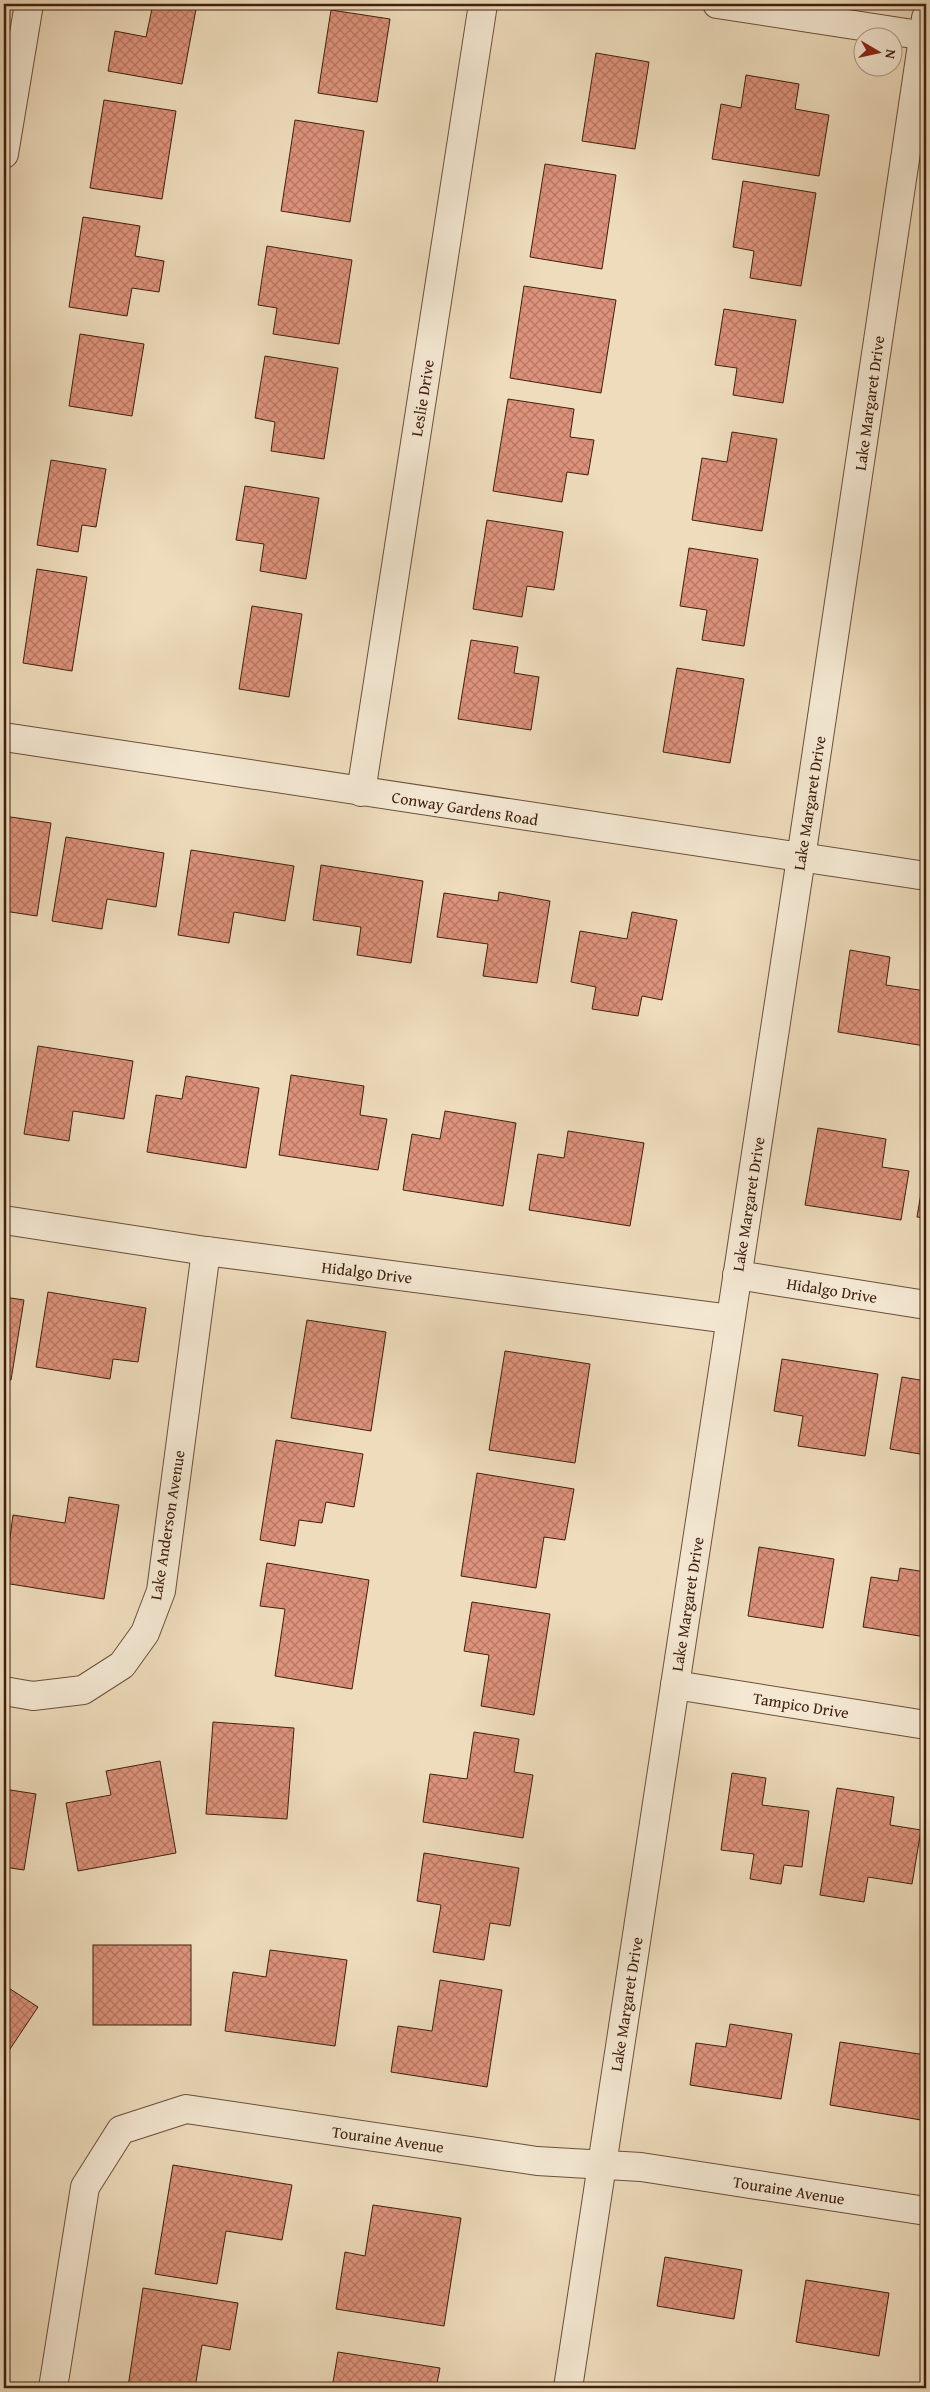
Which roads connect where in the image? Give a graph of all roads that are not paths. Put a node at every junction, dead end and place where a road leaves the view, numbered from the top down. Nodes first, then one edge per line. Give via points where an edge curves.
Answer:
1 (29, 4) edge
2 (483, 4) edge
3 (717, 4) edge
4 (925, 30) edge
5 (4, 154) edge
6 (4, 736) edge
7 (361, 792) junction
8 (801, 858) junction
9 (926, 876) edge
10 (4, 1220) edge
11 (206, 1251) junction
12 (737, 1275) junction
13 (926, 1305) edge
14 (730, 1319) junction
15 (675, 1685) junction
16 (4, 1691) edge
17 (926, 1725) edge
18 (601, 2166) junction
19 (926, 2211) edge
20 (53, 2388) edge
21 (568, 2388) edge

1 - 5 street
2 - 7 street, Leslie Drive
3 - 4 street
4 - 8 street, Lake Margaret Drive
6 - 7 street, Conway Gardens Road
7 - 8 street, Conway Gardens Road
8 - 9 street, Conway Gardens Road
8 - 12 street, Lake Margaret Drive
10 - 11 street, Hidalgo Drive
11 - 14 street, Hidalgo Drive
11 - 16 street, Lake Anderson Avenue via 161,1591 145,1633 122,1665 83,1690 33,1696
12 - 13 street, Hidalgo Drive
12 - 14 street, Lake Margaret Drive
14 - 15 street, Lake Margaret Drive
15 - 17 street, Tampico Drive
15 - 18 street, Lake Margaret Drive
18 - 19 street, Touraine Avenue via 641,2167
18 - 20 street, Touraine Avenue via 536,2161 186,2109 121,2130 84,2187
18 - 21 street, Lake Margaret Drive

